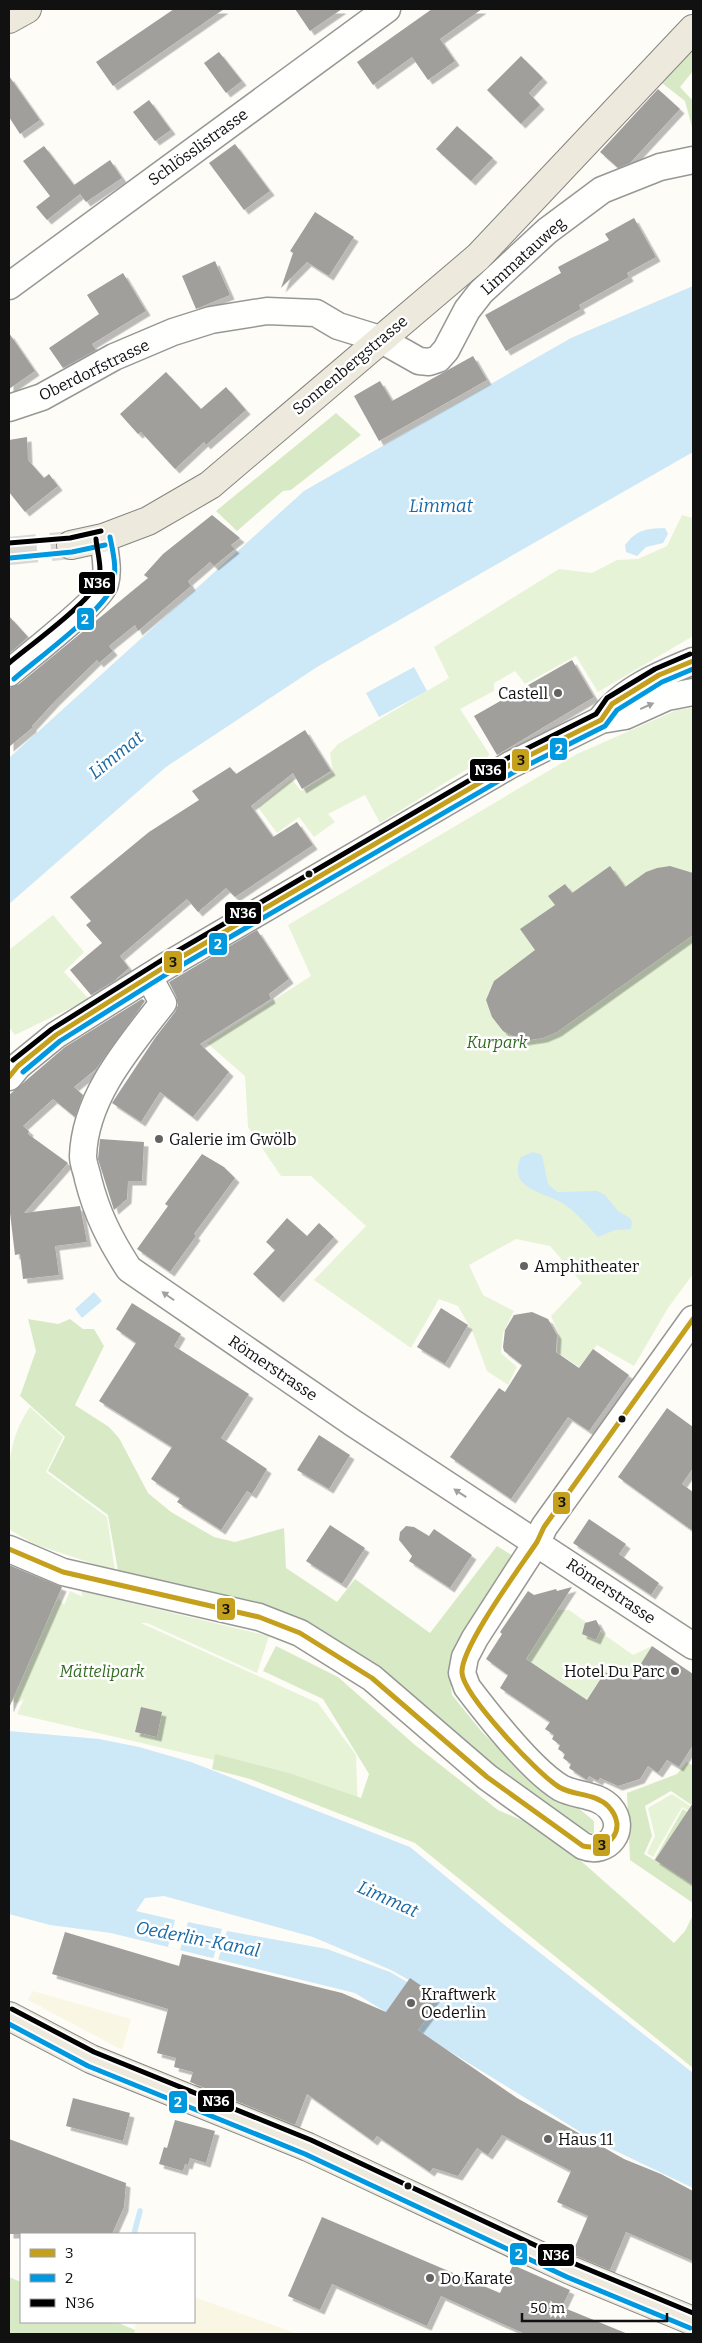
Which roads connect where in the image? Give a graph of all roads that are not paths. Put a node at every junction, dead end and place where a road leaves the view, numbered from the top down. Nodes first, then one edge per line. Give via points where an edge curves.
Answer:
1 (27, 9) edge
2 (387, 9) edge
3 (9, 19) edge
4 (693, 29) edge
5 (693, 160) edge
6 (9, 286) edge
7 (380, 339) junction
8 (9, 408) edge
9 (103, 538) junction
10 (71, 545) tunnel mouth
11 (693, 661) edge
12 (9, 673) edge
13 (693, 692) edge
14 (601, 720) junction
15 (149, 977) junction
16 (12, 1066) edge
17 (693, 1319) edge
18 (537, 1542) junction
19 (9, 1550) edge
20 (693, 1646) edge
21 (9, 2016) edge
22 (693, 2321) edge

1 - 3 main road
2 - 6 street, Schlösslistrasse
4 - 7 main road, Sonnenbergstrasse via 478,257
5 - 7 street, Limmatauweg via 660,167 602,190 547,231 481,292 466,310 438,359 419,361
7 - 8 street, Oberdorfstrasse via 338,326 316,313 267,310 211,320 114,357 42,397
7 - 9 main road, Sonnenbergstrasse via 210,485 148,520
9 - 10 main road, Sonnenbergstrasse
9 - 12 street via 107,568 104,586 84,609
11 - 14 street via 659,675 612,704
14 -> 13 street via 625,716 667,697
14 - 15 street via 510,765
15 - 16 street
18 -> 15 street, Römerstrasse via 353,1423 129,1268 96,1209 83,1158 87,1128 106,1082 163,1003
17 - 18 street via 549,1520
18 - 19 street via 474,1638 463,1665 464,1680 498,1726 550,1780 608,1806 617,1828 612,1842 601,1848 582,1846 487,1777 372,1678 300,1633 259,1617 63,1572
18 - 20 street, Römerstrasse
21 - 22 main road via 118,2071 308,2147 570,2270

